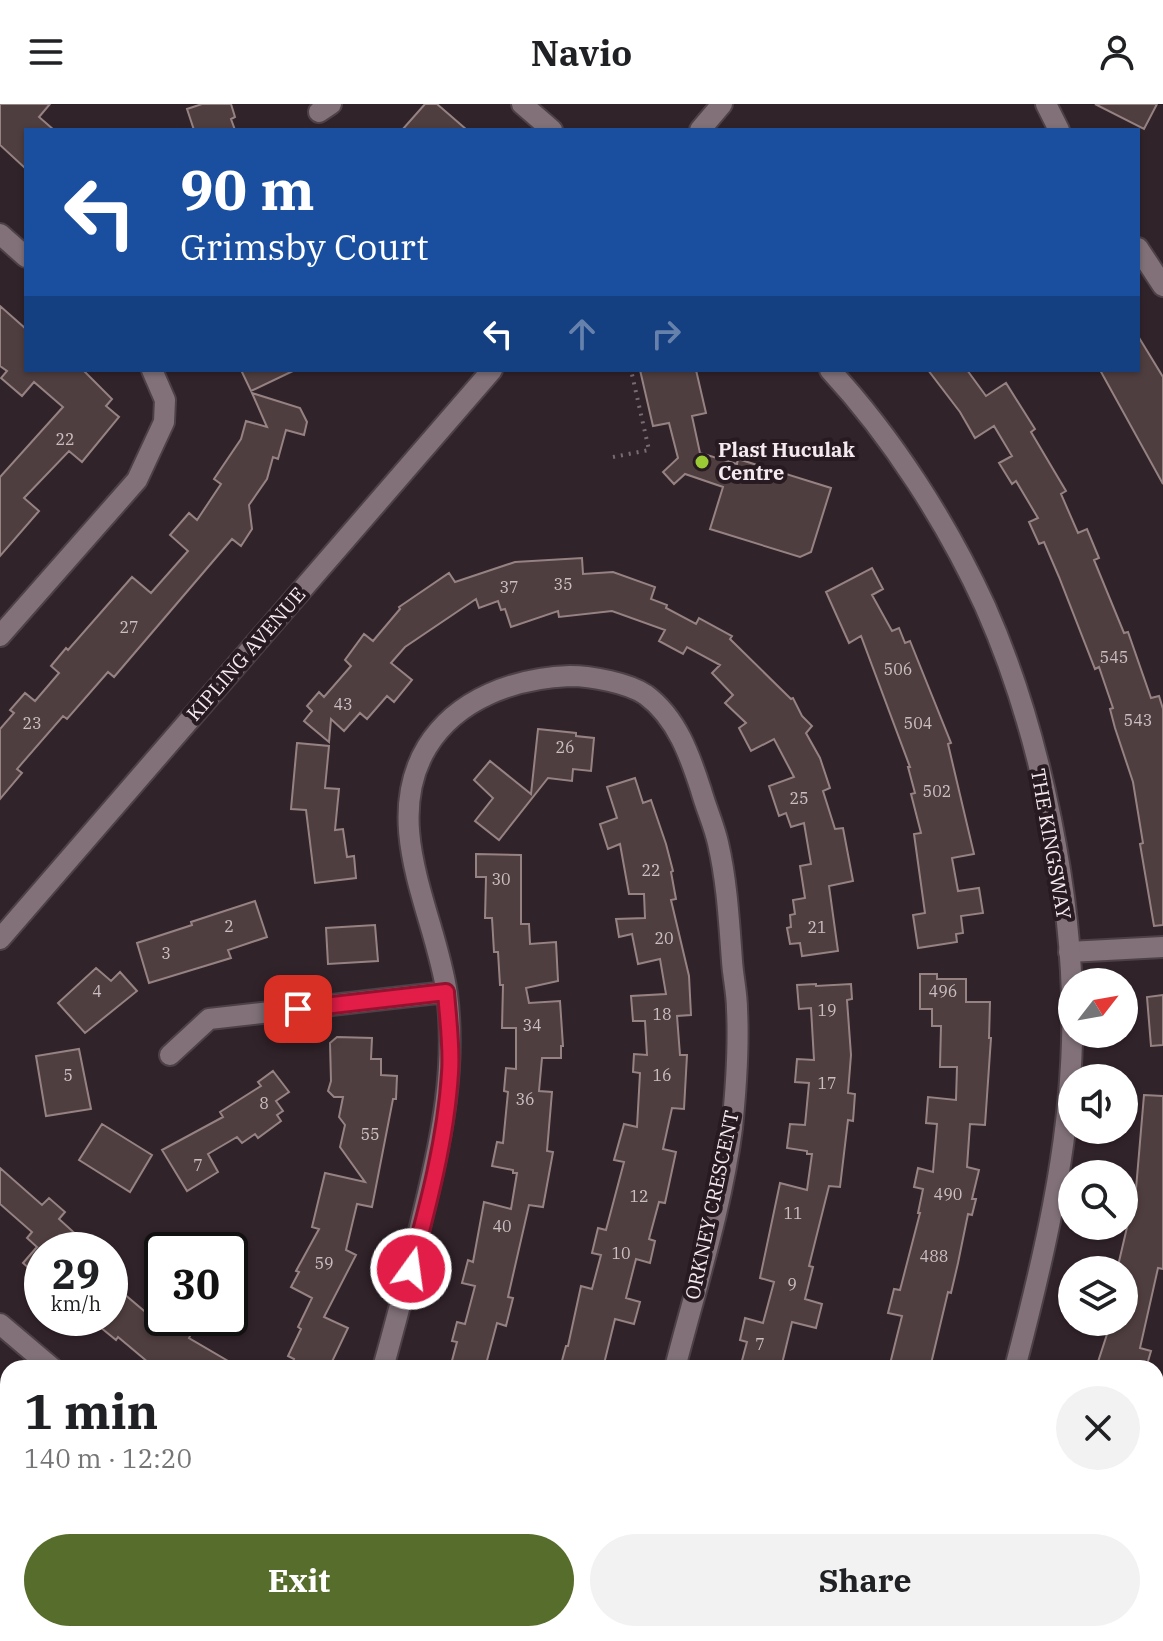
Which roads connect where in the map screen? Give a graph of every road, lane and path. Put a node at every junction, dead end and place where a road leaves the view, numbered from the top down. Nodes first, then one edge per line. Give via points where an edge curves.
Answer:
1 (522, 104) edge
2 (722, 104) edge
3 (1046, 104) edge
4 (550, 128) edge
5 (702, 128) edge
6 (1058, 128) edge
7 (0, 234) edge
8 (1140, 251) edge
9 (24, 255) edge
10 (1163, 286) edge
11 (153, 372) edge
12 (490, 372) edge
13 (631, 372) edge
14 (832, 372) edge
15 (613, 457) dead end
16 (0, 636) edge
17 (0, 939) edge
18 (1163, 947) edge
19 (1069, 952) junction
20 (446, 992) junction
21 (170, 1055) dead end
22 (0, 1324) edge
23 (43, 1360) edge
24 (385, 1360) edge
25 (677, 1360) edge
26 (1017, 1360) edge

1 - 4 street
2 - 5 street
3 - 6 street
7 - 9 street
8 - 10 street
11 - 16 street via 165,400 164,422 137,480
12 - 17 street, KIPLING AVENUE
13 - 15 path via 649,450
14 - 19 street, THE KINGSWAY via 901,459 984,606 1034,751 1056,850
18 - 19 street
19 - 26 street, THE KINGSWAY via 1072,1040 1066,1128 1052,1216
20 - 21 street via 209,1019
20 - 24 street, ORKNEY CRESCENT via 450,1072 437,1161
20 - 25 street, ORKNEY CRESCENT via 409,836 414,776 426,748 447,722 514,683 588,676 644,693 667,715 686,747 717,839 737,1009 731,1134
22 - 23 street

